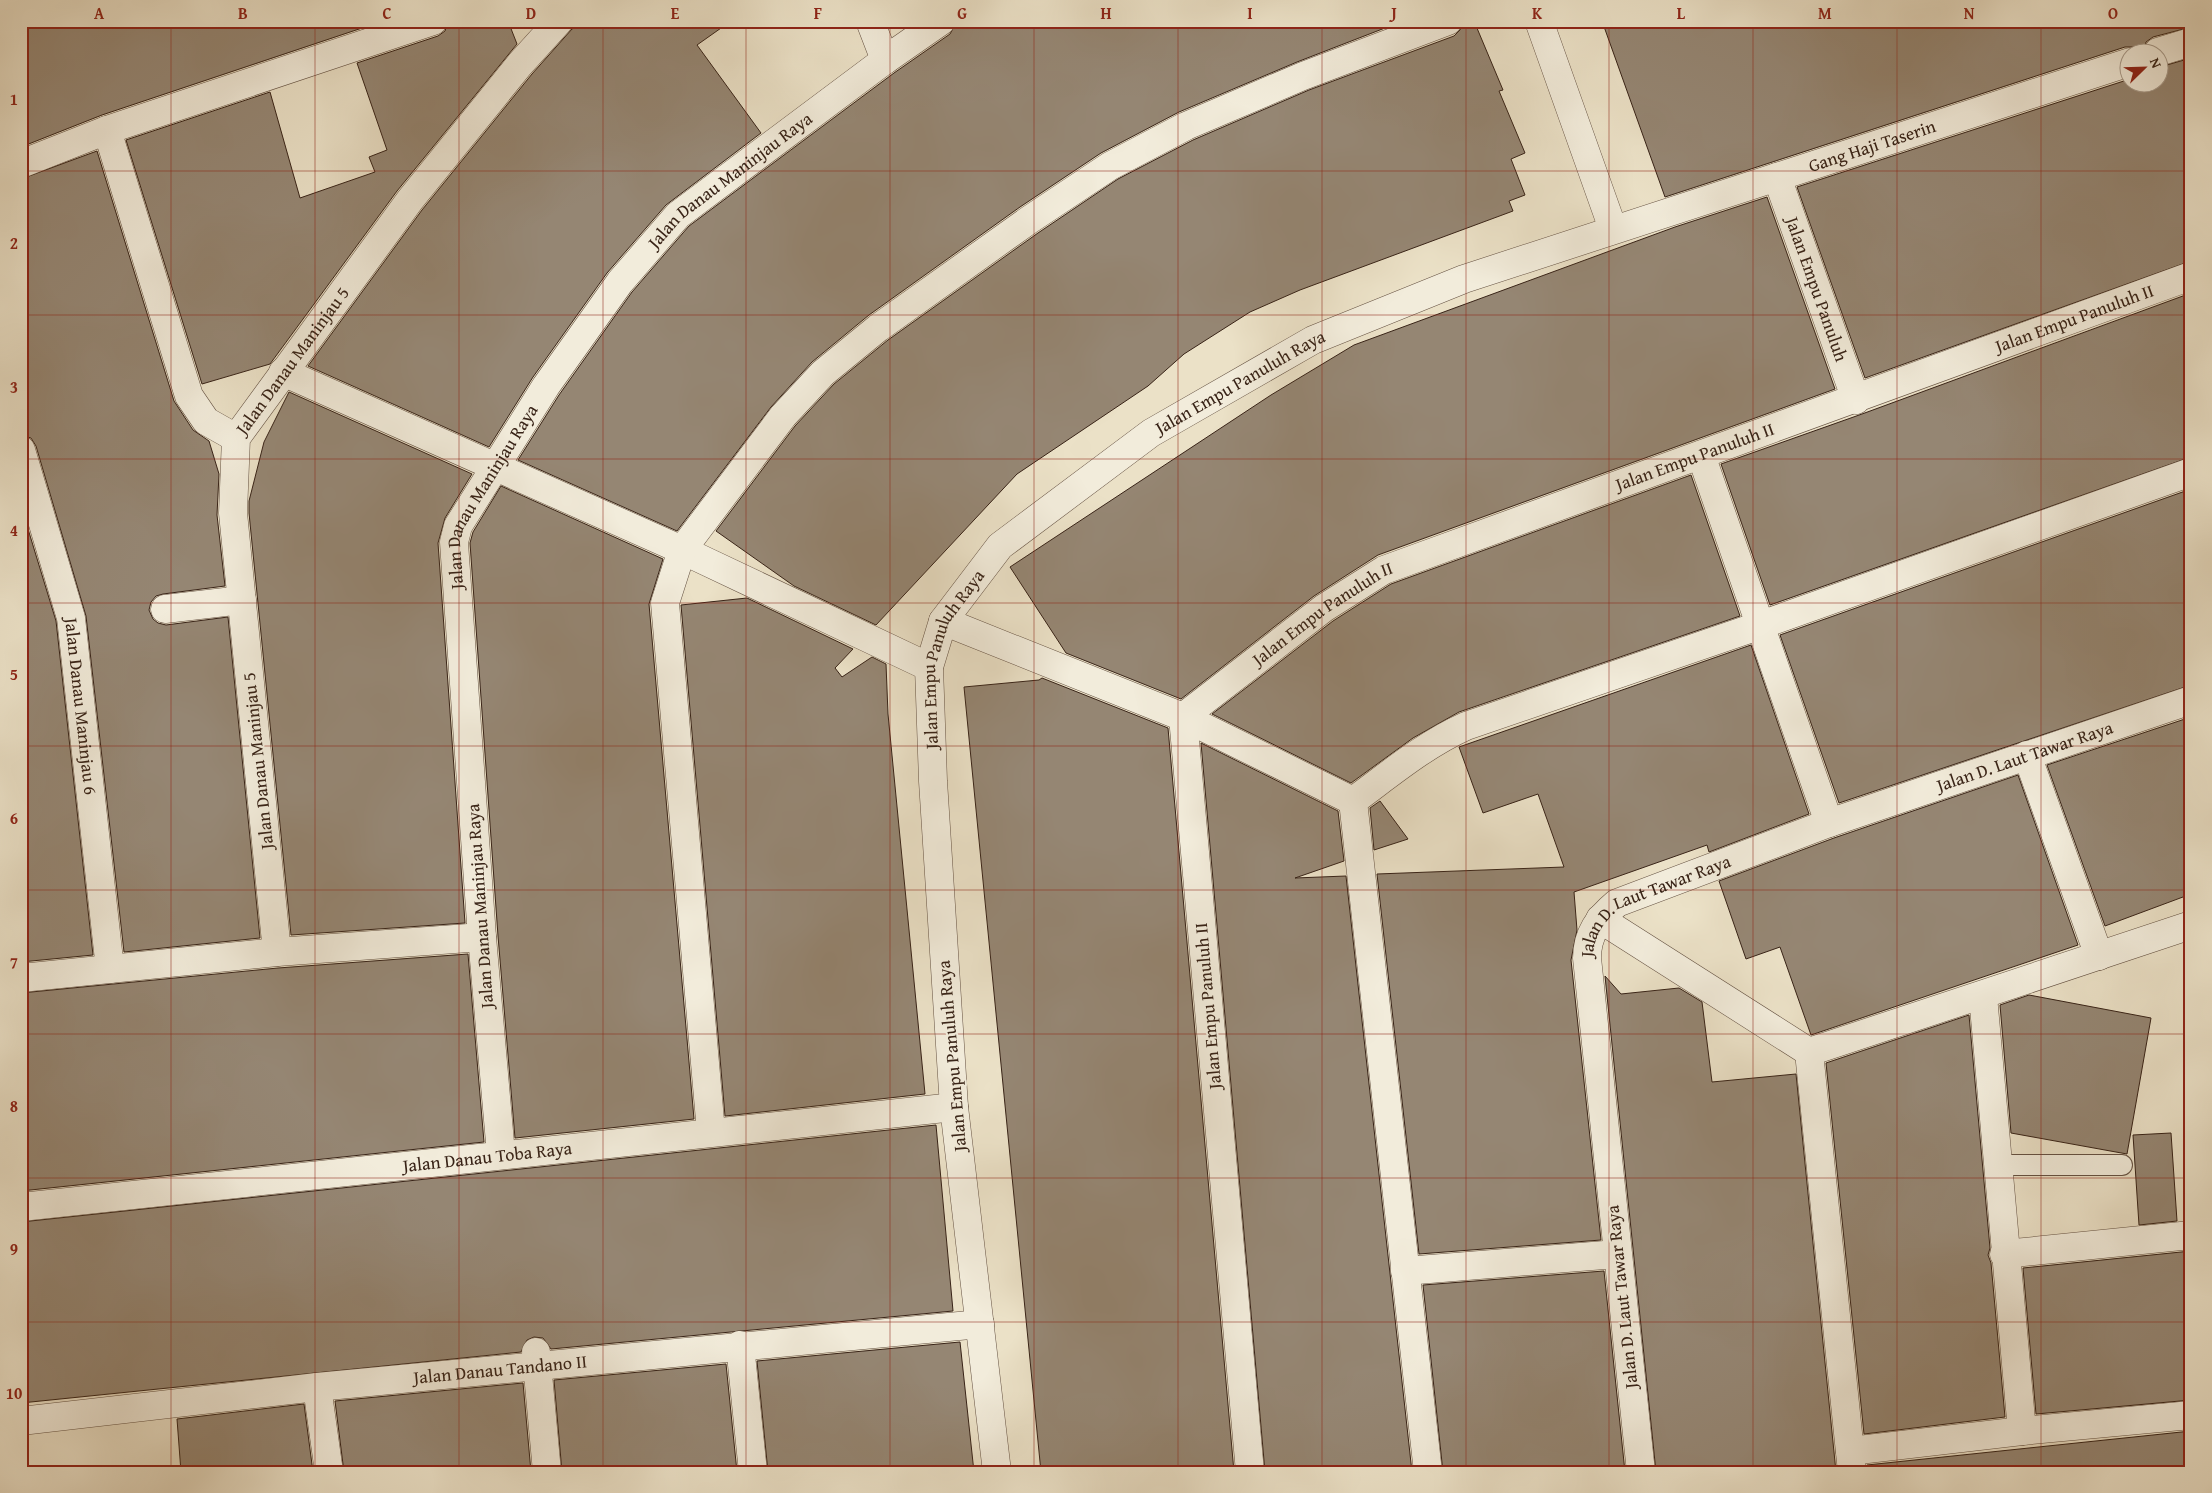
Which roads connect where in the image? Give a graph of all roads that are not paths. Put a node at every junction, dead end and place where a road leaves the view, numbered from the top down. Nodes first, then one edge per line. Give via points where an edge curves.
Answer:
1 (433, 21) edge
2 (559, 21) edge
3 (870, 21) edge
4 (941, 21) edge
5 (1448, 21) edge
6 (1540, 21) edge
7 (2191, 42) edge
8 (2170, 48) edge
9 (885, 60) junction
10 (2120, 65) edge
11 (107, 130) junction
12 (21, 164) edge
13 (1777, 177) junction
14 (1613, 229) junction
15 (2191, 276) edge
16 (284, 372) junction
17 (1856, 400) junction
18 (236, 438) junction
19 (21, 450) edge
20 (1701, 455) junction
21 (496, 466) junction
22 (2191, 472) edge
23 (682, 550) junction
24 (242, 600) junction
25 (165, 609) dead end
26 (943, 621) junction
27 (1761, 625) junction
28 (929, 667) junction
29 (2191, 700) edge
30 (1183, 717) junction
31 (2027, 755) junction
32 (1353, 801) junction
33 (1829, 823) junction
34 (1600, 919) junction
35 (2191, 925) edge
36 (482, 937) junction
37 (277, 952) junction
38 (2100, 956) junction
39 (110, 969) junction
40 (21, 978) edge
41 (1984, 996) junction
42 (1809, 1052) junction
43 (954, 1107) junction
44 (711, 1132) junction
45 (501, 1154) junction
46 (1999, 1164) junction
47 (2122, 1165) dead end
48 (21, 1207) edge
49 (2191, 1235) edge
50 (1617, 1254) junction
51 (2004, 1254) junction
52 (1405, 1271) junction
53 (980, 1324) junction
54 (740, 1345) junction
55 (537, 1359) junction
56 (317, 1388) junction
57 (2191, 1416) edge
58 (21, 1421) edge
59 (2022, 1431) junction
60 (1851, 1462) edge
61 (329, 1472) edge
62 (547, 1472) edge
63 (753, 1472) edge
64 (998, 1472) edge
65 (1250, 1472) edge
66 (1428, 1472) edge
67 (1641, 1472) edge

1 - 11 street
2 - 16 street, Jalan Danau Maninjau 5 via 410,200
3 - 9 street
4 - 9 street, Jalan Danau Maninjau Raya
5 - 23 street via 1303,76 1186,126 1110,166 1029,220 878,328 823,373 783,416
6 - 14 street
7 - 8 street
9 - 21 street, Jalan Danau Maninjau Raya via 678,215 620,282 546,386
10 - 13 street, Gang Haji Taserin
11 - 12 street
11 - 18 street via 189,396 206,421
13 - 14 street, Gang Haji Taserin
13 - 17 street, Jalan Empu Panuluh
14 - 26 street, Jalan Empu Panuluh Raya via 1464,279 1313,340 1151,433 1000,546
15 - 17 street, Jalan Empu Panuluh II
16 - 18 street, Jalan Danau Maninjau 5
16 - 21 street
17 - 20 street, Jalan Empu Panuluh II
18 - 24 street, Jalan Danau Maninjau 5 via 233,513
19 - 39 street, Jalan Danau Maninjau 6 via 71,618
20 - 27 street
20 - 30 street, Jalan Empu Panuluh II via 1384,570 1324,608
21 - 23 street
21 - 36 street, Jalan Danau Maninjau Raya via 458,526 454,542
22 - 27 street
23 - 28 street
23 - 44 street via 665,603
24 - 25 street
24 - 37 street, Jalan Danau Maninjau 5
26 - 28 street, Jalan Empu Panuluh Raya
26 - 30 street
27 - 32 street via 1466,726 1416,754
27 - 33 street
28 - 43 street, Jalan Empu Panuluh Raya
29 - 31 street, Jalan D. Laut Tawar Raya
30 - 32 street
30 - 65 street, Jalan Empu Panuluh II
31 - 33 street, Jalan D. Laut Tawar Raya
31 - 38 street
32 - 52 street
33 - 34 street, Jalan D. Laut Tawar Raya via 1617,903
34 - 42 street
34 - 50 street, Jalan D. Laut Tawar Raya via 1587,945 1586,958
35 - 38 street
36 - 37 street
36 - 45 street, Jalan Danau Maninjau Raya
37 - 39 street
38 - 41 street
39 - 40 street
41 - 42 street
41 - 46 street
42 - 60 street
43 - 44 street, Jalan Danau Toba Raya
43 - 53 street, Jalan Empu Panuluh Raya
44 - 45 street, Jalan Danau Toba Raya
45 - 48 street, Jalan Danau Toba Raya
46 - 47 lane
46 - 51 street
49 - 51 street
50 - 52 street
50 - 67 street, Jalan D. Laut Tawar Raya
51 - 59 street
52 - 66 street
53 - 54 street, Jalan Danau Tandano II
53 - 64 street, Jalan Empu Panuluh Raya
54 - 55 street, Jalan Danau Tandano II
54 - 63 street
55 - 56 street, Jalan Danau Tandano II
55 - 62 street
56 - 58 street, Jalan Danau Tandano II
56 - 61 street
57 - 59 street
59 - 60 street

